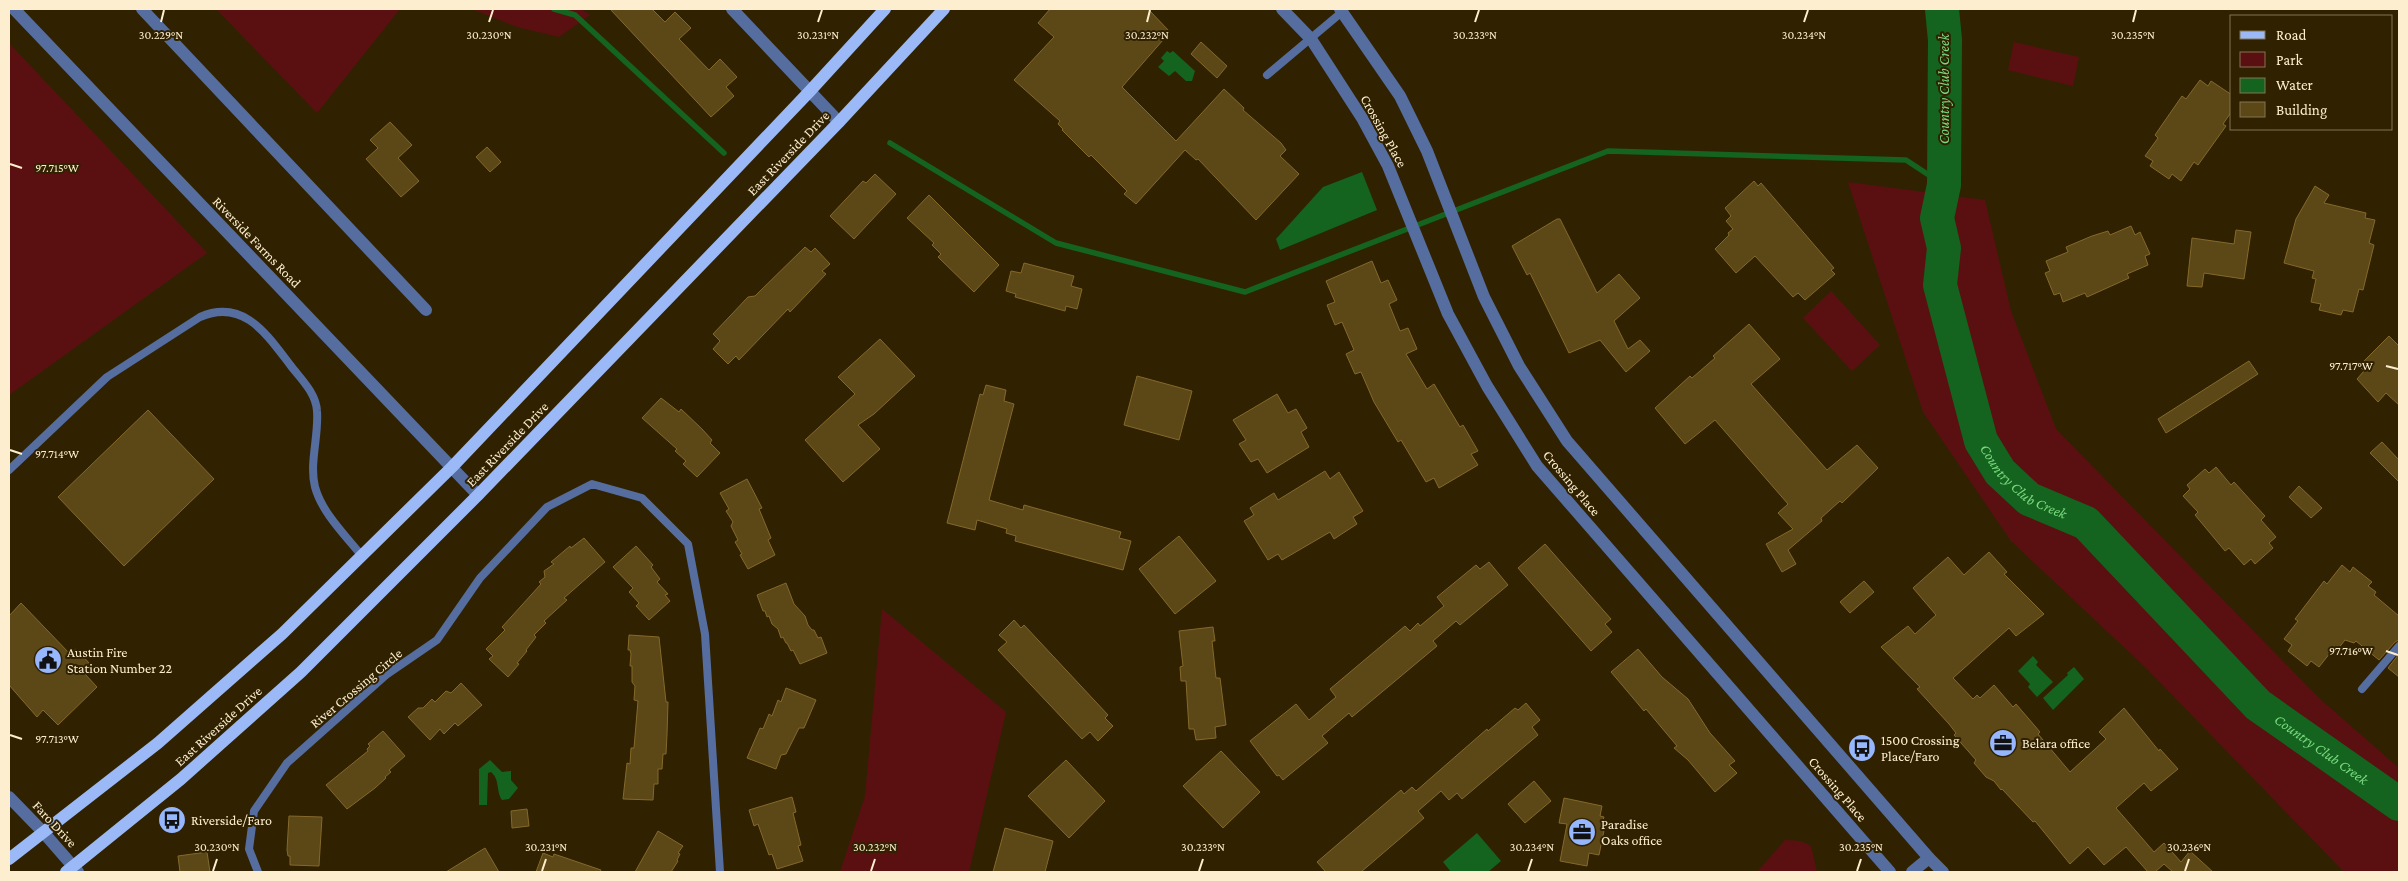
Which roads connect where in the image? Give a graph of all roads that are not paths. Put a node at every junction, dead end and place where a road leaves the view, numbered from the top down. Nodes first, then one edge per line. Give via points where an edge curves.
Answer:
1 (14, 9) edge
2 (142, 9) edge
3 (732, 9) edge
4 (885, 9) edge
5 (944, 9) edge
6 (1282, 9) edge
7 (1341, 10) edge
8 (1311, 39) junction
9 (1267, 75) dead end
10 (810, 91) junction
11 (840, 122) junction
12 (426, 310) dead end
13 (452, 467) junction
14 (9, 470) edge
15 (478, 495) junction
16 (362, 556) junction
17 (2399, 646) edge
18 (2362, 689) dead end
19 (9, 798) edge
20 (44, 833) junction
21 (1929, 858) junction
22 (9, 859) edge
23 (72, 870) edge
24 (258, 872) edge
25 (720, 872) edge
26 (1890, 872) edge
27 (1912, 872) edge
28 (1943, 872) edge

1 - 13 street, Riverside Farms Road
2 - 12 street
3 - 10 street
4 - 10 main road, East Riverside Drive
5 - 11 main road, East Riverside Drive
6 - 8 street, Crossing Place
7 - 8 lane
7 - 21 street, Crossing Place via 1400,96 1427,151 1484,297 1519,366 1567,440
8 - 9 lane
8 - 26 street, Crossing Place via 1362,118 1388,166 1448,314 1487,386 1537,466
10 - 11 street
10 - 13 main road, East Riverside Drive
11 - 15 main road, East Riverside Drive
13 - 15 street, Riverside Farms Road
13 - 16 main road, East Riverside Drive
14 - 16 lane via 107,377 200,317 211,312 236,314 251,320 264,331 313,396 317,412 315,489 322,505
15 - 23 main road, East Riverside Drive via 301,672
16 - 20 main road, East Riverside Drive via 282,634 158,743
17 - 18 lane
19 - 20 street, Faro Drive
20 - 22 main road, East Riverside Drive
20 - 23 street, Faro Drive
21 - 27 street
21 - 28 street, Crossing Place
24 - 25 lane, River Crossing Circle via 248,849 254,811 287,763 386,675 436,640 480,578 547,507 592,484 642,498 688,544 705,634

